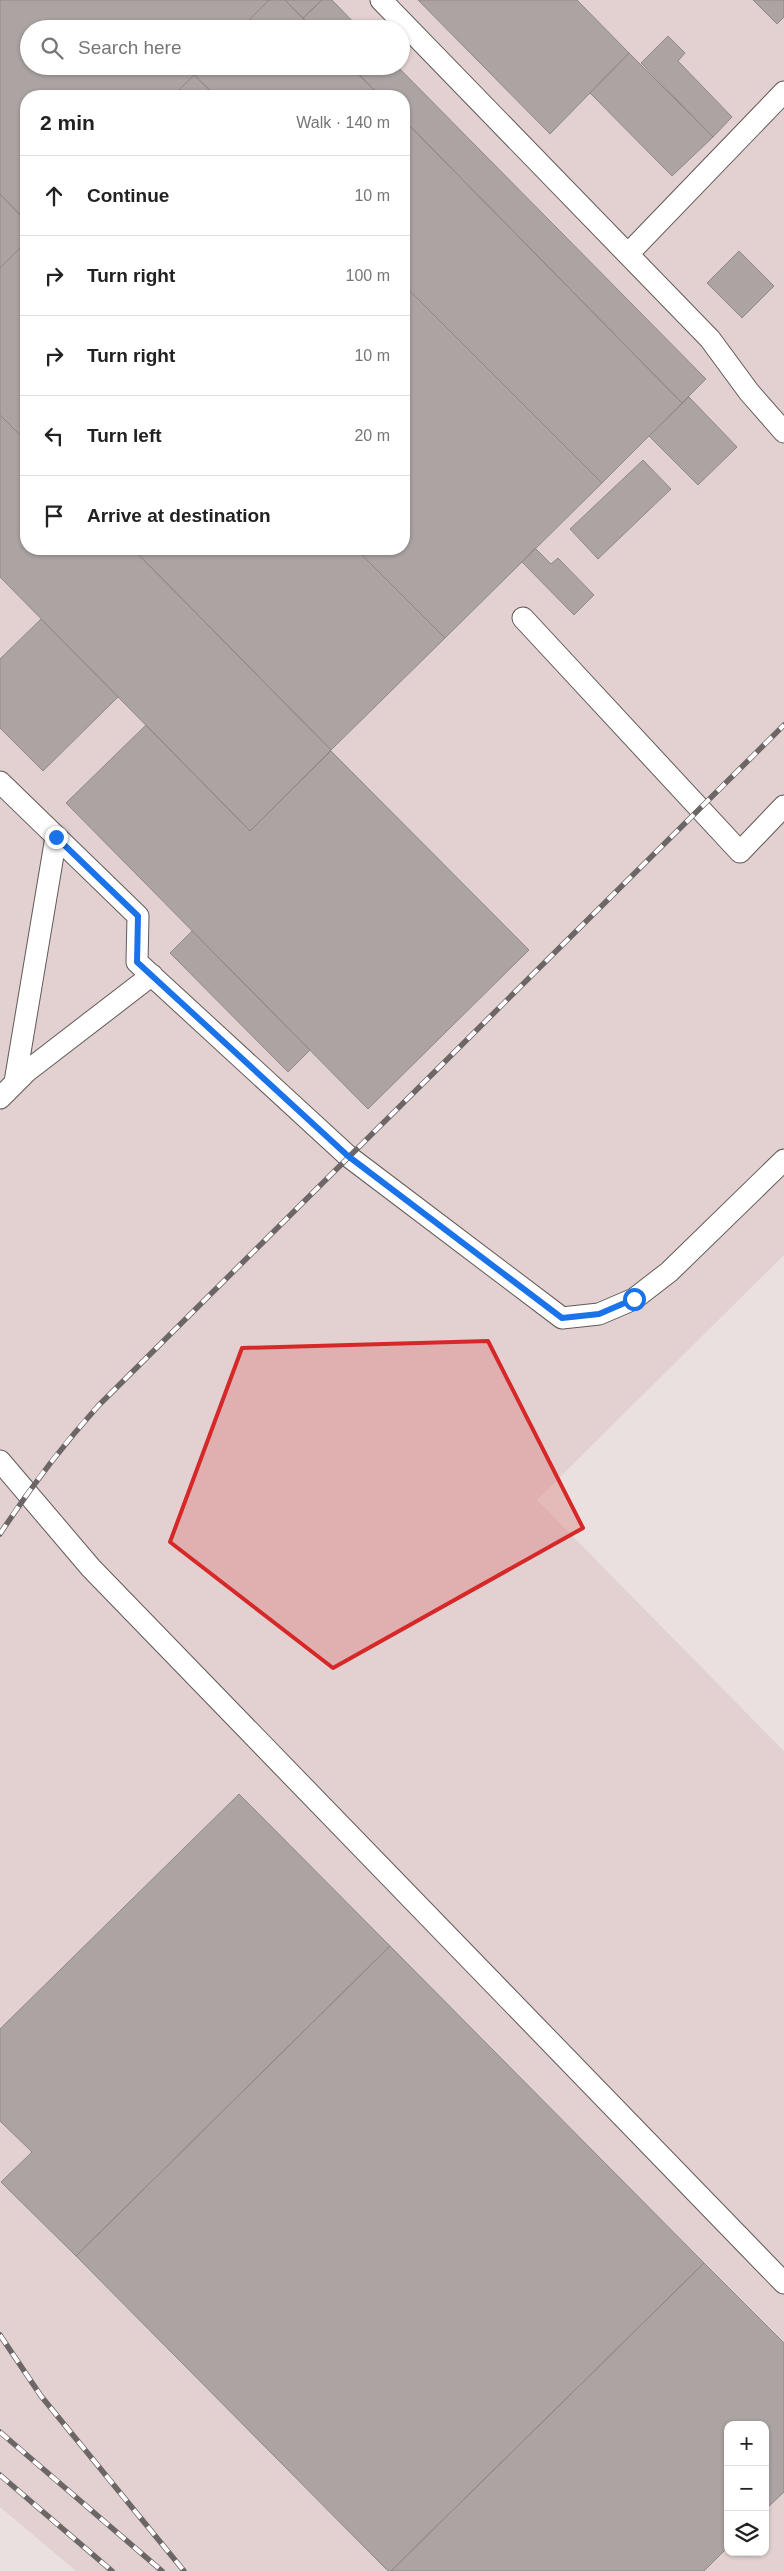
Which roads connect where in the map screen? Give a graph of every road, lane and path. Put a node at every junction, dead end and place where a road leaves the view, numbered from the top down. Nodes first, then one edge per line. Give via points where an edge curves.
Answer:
1 (381, 0) edge
2 (400, 20) edge
3 (410, 30) edge
4 (784, 92) edge
5 (628, 254) junction
6 (784, 432) edge
7 (523, 618) dead end
8 (0, 782) edge
9 (784, 806) edge
10 (56, 837) junction
11 (152, 975) junction
12 (15, 1082) junction
13 (0, 1098) edge
14 (784, 1160) edge
15 (0, 1461) edge
16 (784, 2284) edge

1 - 2 lane
3 - 5 lane
4 - 5 lane
5 - 6 lane via 710,339
7 - 9 lane via 740,852
8 - 10 lane
10 - 11 lane via 138,916 137,962
10 - 12 lane
11 - 12 lane
11 - 14 lane via 348,1156 562,1318 599,1314 634,1299 669,1272
12 - 13 lane
15 - 16 lane via 98,1576

